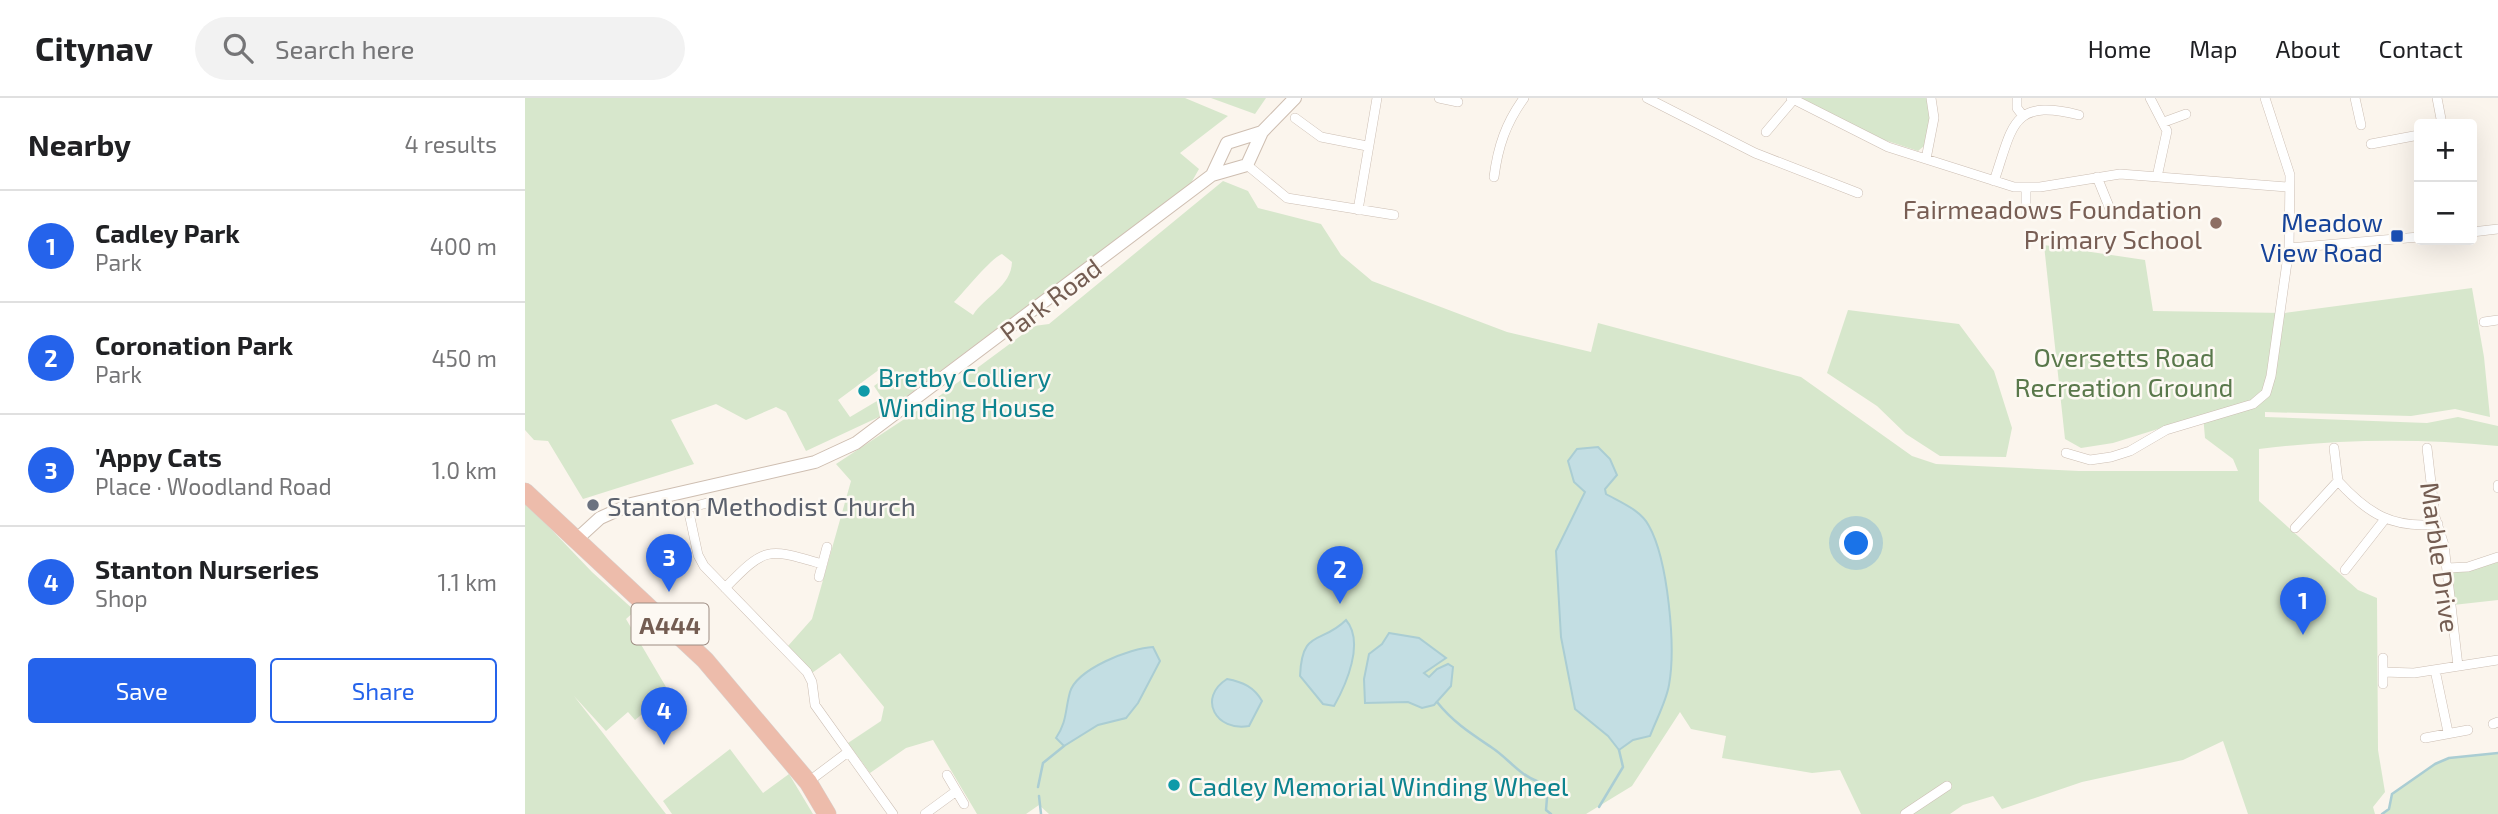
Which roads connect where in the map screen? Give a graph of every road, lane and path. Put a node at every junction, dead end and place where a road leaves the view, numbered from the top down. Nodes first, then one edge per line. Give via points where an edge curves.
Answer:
1 (1295, 98) edge
2 (1377, 98) edge
3 (1439, 98) edge
4 (1524, 98) edge
5 (1647, 98) edge
6 (1931, 98) edge
7 (2017, 98) edge
8 (2150, 98) edge
9 (2265, 98) edge
10 (2354, 98) edge
11 (2437, 98) edge
12 (1792, 99) edge
13 (1458, 102) dead end
14 (2186, 114) dead end
15 (2023, 116) junction
16 (2079, 116) dead end
17 (1295, 118) dead end
18 (2441, 119) edge
19 (2164, 122) junction
20 (2361, 125) dead end
21 (1262, 132) junction
22 (1766, 132) dead end
23 (2414, 136) edge
24 (1237, 140) junction
25 (2371, 144) dead end
26 (1367, 146) junction
27 (1221, 156) junction
28 (1249, 159) junction
29 (1926, 159) junction
30 (1233, 170) junction
31 (1212, 175) junction
32 (1494, 177) dead end
33 (2097, 177) junction
34 (2157, 177) junction
35 (1994, 181) junction
36 (2287, 187) junction
37 (2026, 188) junction
38 (1859, 193) dead end
39 (1357, 210) junction
40 (2026, 213) dead end
41 (2112, 214) dead end
42 (1394, 215) dead end
43 (2498, 229) edge
44 (2477, 231) edge
45 (2414, 237) edge
46 (2289, 247) junction
47 (2498, 320) edge
48 (2484, 322) dead end
49 (2334, 448) dead end
50 (2427, 448) dead end
51 (2066, 453) dead end
52 (2338, 481) junction
53 (525, 492) edge
54 (707, 503) dead end
55 (688, 508) junction
56 (673, 510) dead end
57 (2385, 519) junction
58 (2438, 524) junction
59 (2295, 528) dead end
60 (577, 539) junction
61 (827, 547) dead end
62 (2498, 557) edge
63 (822, 564) junction
64 (2447, 568) junction
65 (2345, 570) dead end
66 (819, 578) dead end
67 (725, 588) junction
68 (2383, 658) dead end
69 (2498, 660) edge
70 (2458, 666) junction
71 (2435, 670) junction
72 (2383, 673) junction
73 (2383, 684) dead end
74 (2468, 730) dead end
75 (2448, 732) junction
76 (2425, 738) dead end
77 (848, 752) junction
78 (947, 775) dead end
79 (808, 782) junction
80 (1947, 786) dead end
81 (955, 792) junction
82 (964, 804) dead end
83 (827, 814) edge
84 (893, 814) edge
85 (925, 814) edge
86 (1905, 814) edge

1 - 21 main road, Park Road
2 - 26 street
3 - 13 street
4 - 32 street via 1500,141
5 - 38 street via 1755,153
6 - 29 street via 1934,118
7 - 15 street
8 - 19 street
9 - 36 street via 2290,172
10 - 20 street
11 - 18 street
12 - 22 street
12 - 29 street via 1861,135
14 - 19 street
15 - 16 street via 2036,108 2051,107
15 - 35 street via 2007,136
17 - 26 street via 1321,137
19 - 34 street via 2166,142
21 - 24 main road, Park Road
21 - 28 main road, Park Road
23 - 25 street
24 - 27 main road, Park Road via 1227,142
24 - 28 main road via 1247,145
26 - 39 street
27 - 30 main road
27 - 31 main road, Park Road
28 - 30 main road, Park Road
28 - 39 street via 1287,198
29 - 35 street
30 - 31 main road, Park Road
31 - 60 main road, Park Road via 848,447 815,462 631,505 600,518
33 - 34 street
33 - 37 street
33 - 41 street
34 - 36 street
35 - 37 street
36 - 46 street
37 - 40 street
39 - 42 street
43 - 44 street
45 - 46 street
46 - 51 street via 2266,393 2253,404 2165,430 2111,457 2090,460
47 - 48 street
49 - 52 street
50 - 58 street, Marble Drive
52 - 57 street
52 - 59 street
53 - 60 highway, A444
54 - 55 street
55 - 56 street
55 - 67 street via 701,561
57 - 58 street via 2416,527
57 - 65 street
58 - 64 street, Marble Drive
60 - 79 highway, A444 via 689,643
61 - 63 street
62 - 64 street
63 - 66 street
63 - 67 street via 785,553 765,554
64 - 70 street, Marble Drive
67 - 77 street via 807,672 815,705
68 - 72 street
69 - 70 street
70 - 71 street
71 - 72 street
71 - 75 street
72 - 73 street
74 - 75 street
75 - 76 street
77 - 79 street
77 - 84 street
78 - 81 street
79 - 83 highway, A444
80 - 86 street
81 - 82 street
81 - 85 street

